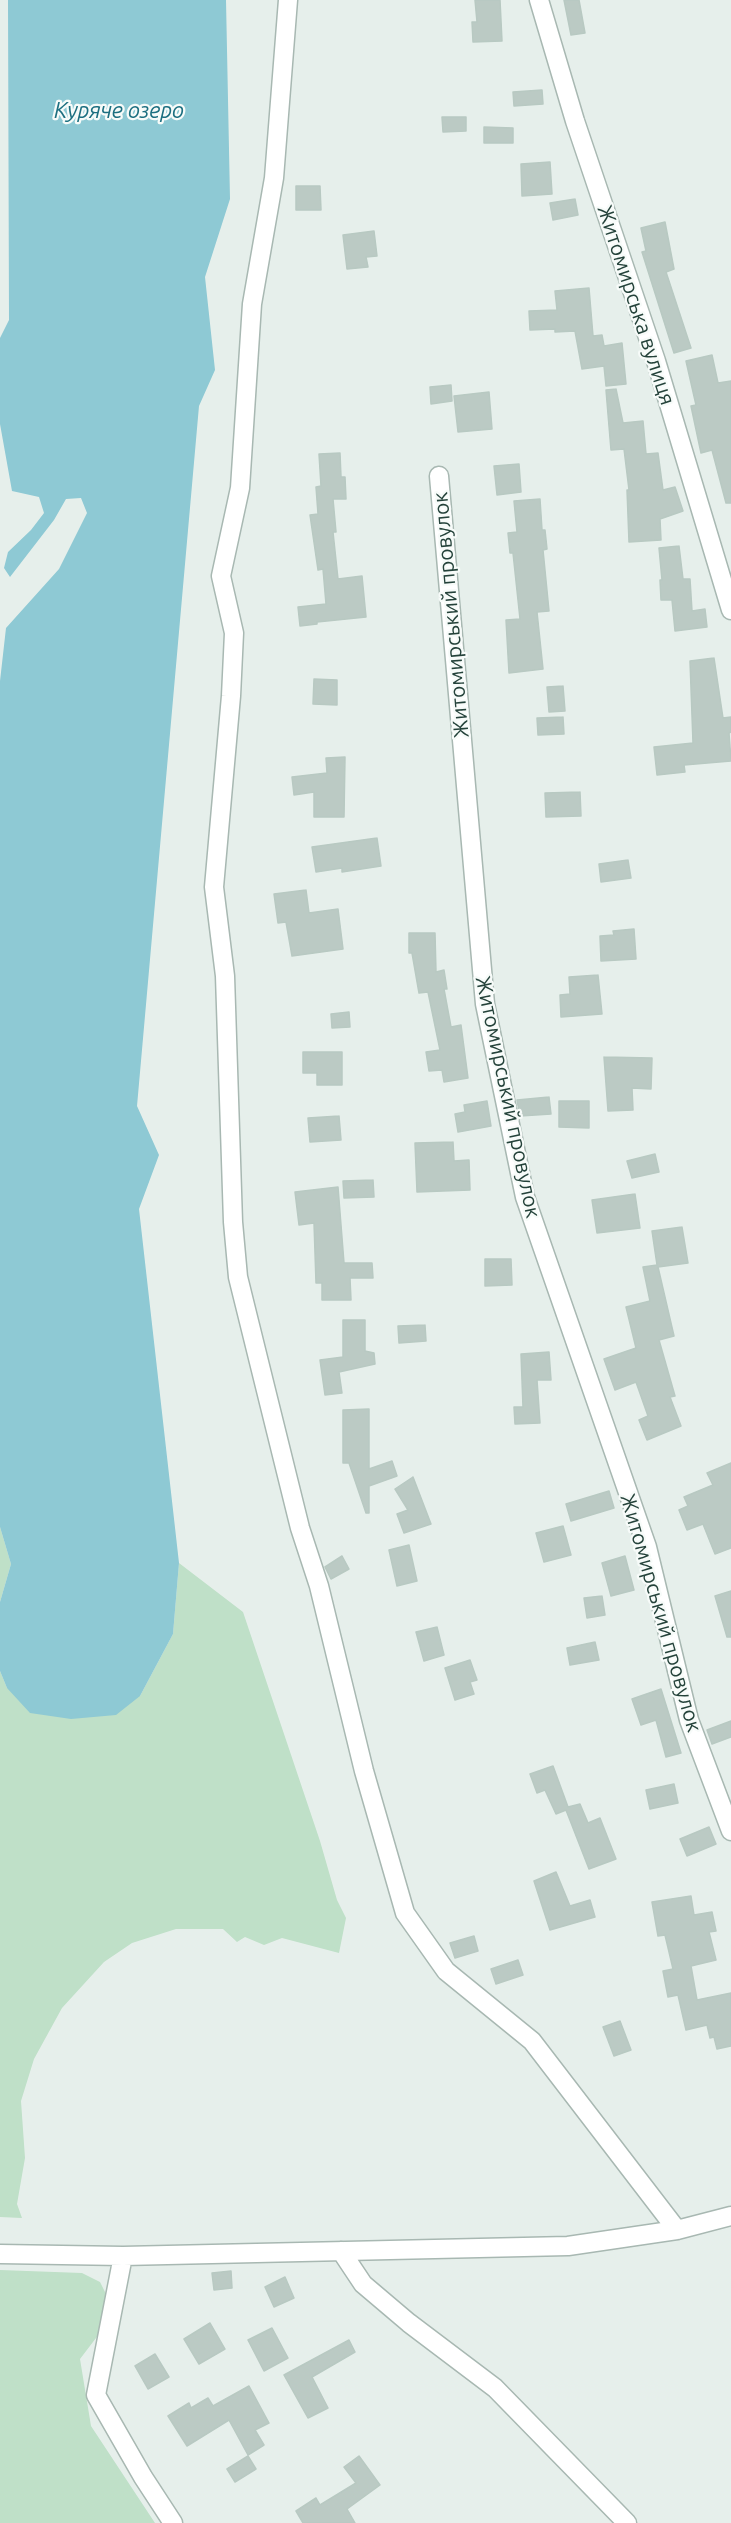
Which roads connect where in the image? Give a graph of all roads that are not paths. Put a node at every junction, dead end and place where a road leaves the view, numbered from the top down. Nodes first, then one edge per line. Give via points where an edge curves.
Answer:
1 (288, 0) edge
2 (539, 0) edge
3 (439, 476) dead end
4 (731, 610) edge
5 (731, 1831) edge
6 (731, 2216) edge
7 (677, 2230) junction
8 (341, 2251) junction
9 (0, 2254) edge
10 (123, 2256) junction
11 (173, 2523) edge
12 (627, 2523) edge

1 - 7 street via 274,178 252,304 240,488 221,576 234,633 214,887 225,976 238,1277 300,1528 320,1586 363,1771 405,1913 446,1971 532,2041
2 - 4 street, Житомирська вулиця via 575,121 656,361
3 - 5 street, Житомирський провулок via 485,1004 525,1197 647,1547 689,1720
6 - 7 street
7 - 8 street via 568,2246
8 - 10 street
8 - 12 street via 363,2284 495,2388
9 - 10 street
10 - 11 street via 96,2395

